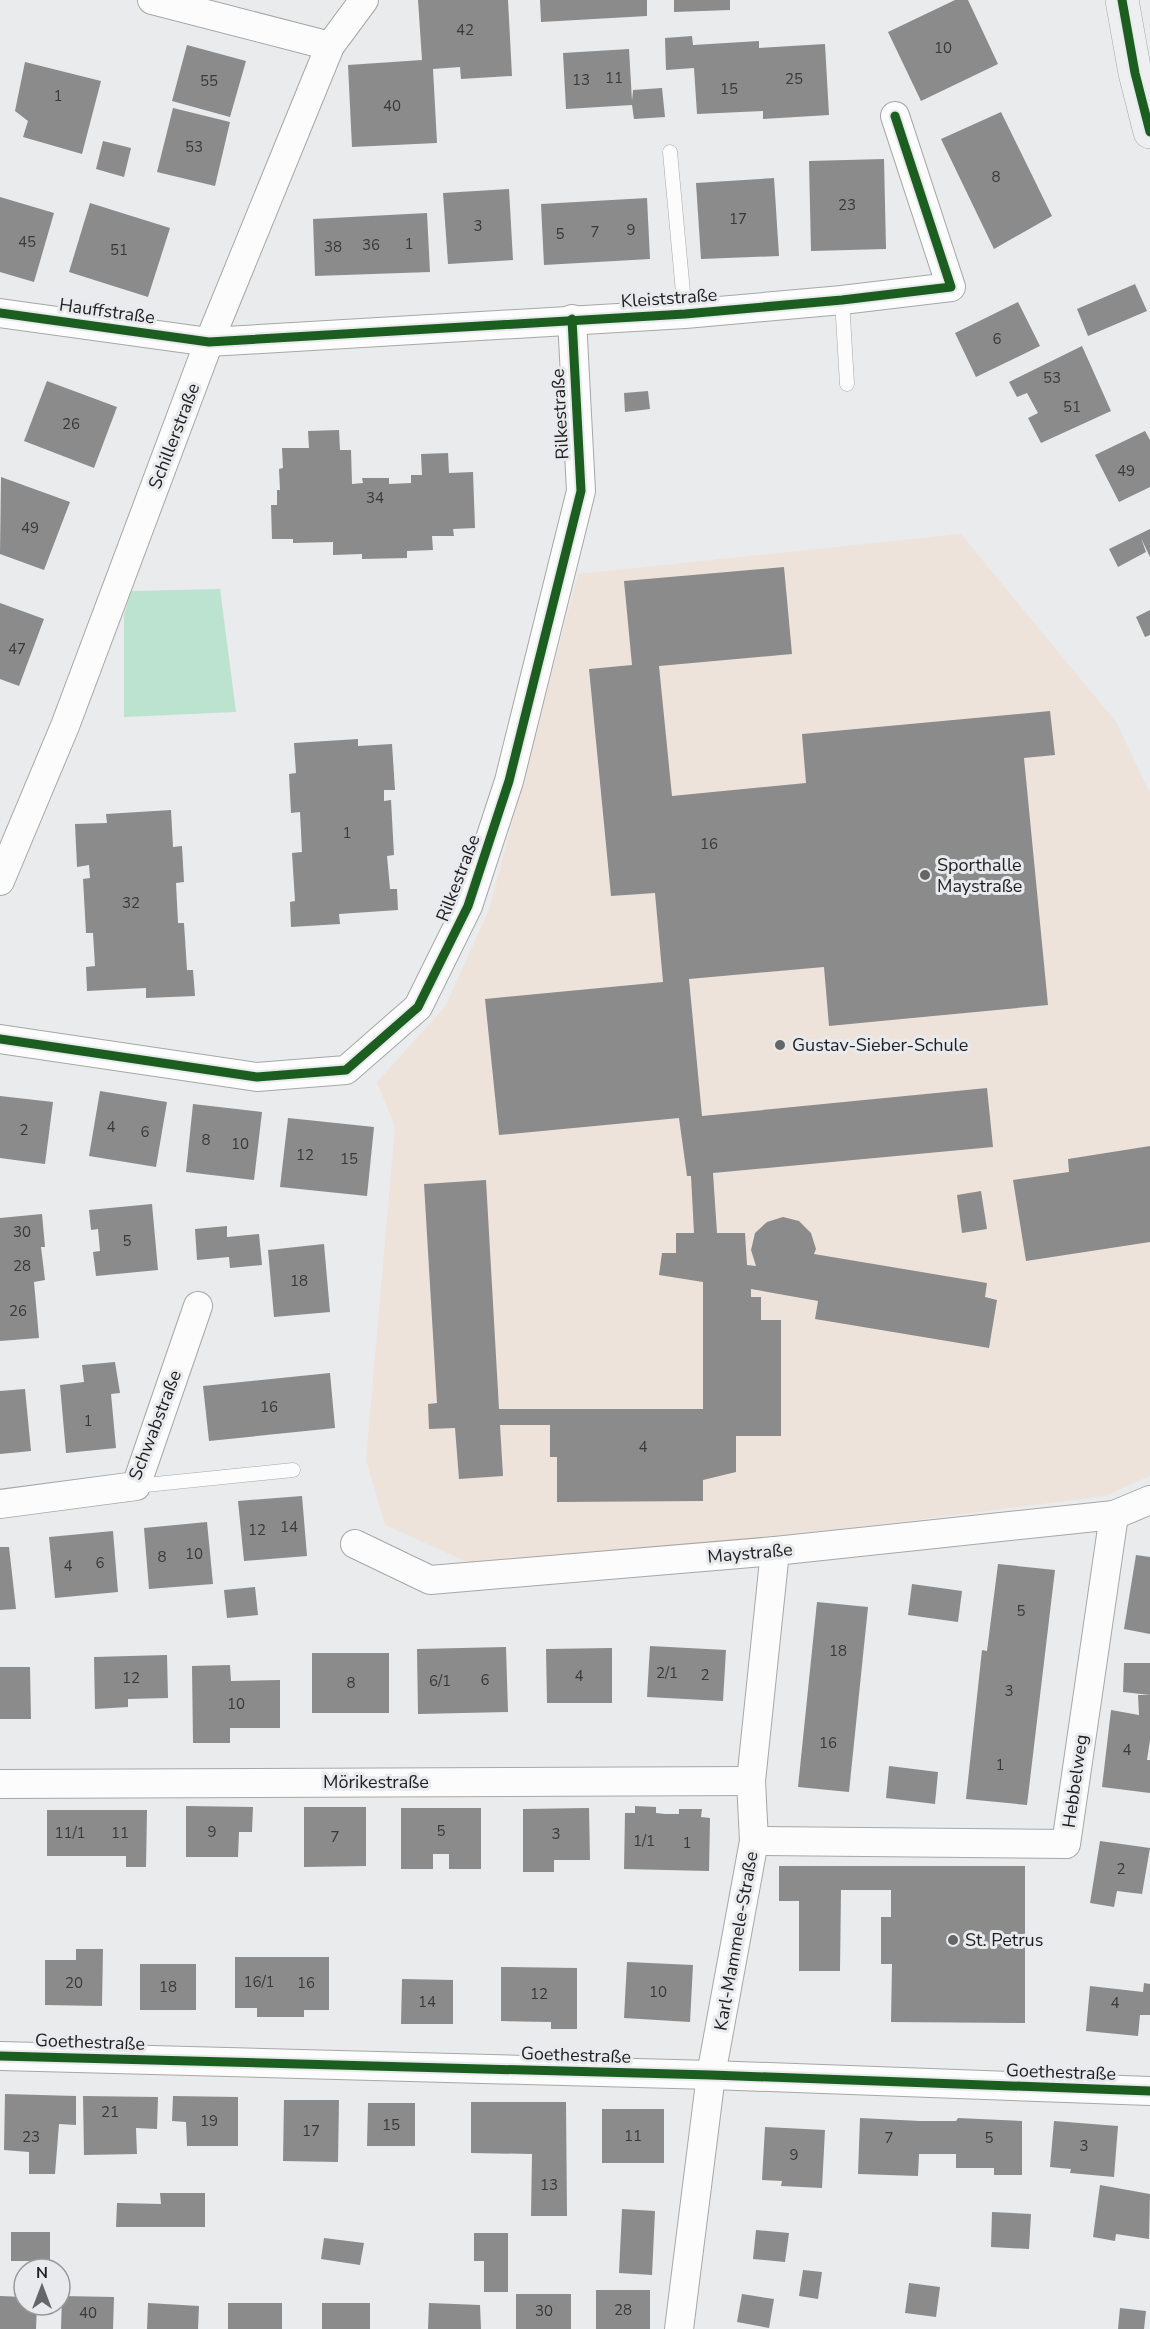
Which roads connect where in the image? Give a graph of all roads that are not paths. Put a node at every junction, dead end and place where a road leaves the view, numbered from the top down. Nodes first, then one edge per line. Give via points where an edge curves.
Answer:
1 (364, 0) edge
2 (1122, 0) edge
3 (165, 2) edge
4 (330, 46) junction
5 (895, 116) dead end
6 (1150, 132) edge
7 (670, 152) dead end
8 (842, 300) junction
9 (0, 314) edge
10 (685, 314) junction
11 (572, 320) junction
12 (209, 342) junction
13 (847, 384) dead end
14 (0, 881) edge
15 (0, 1038) edge
16 (198, 1306) dead end
17 (293, 1470) dead end
18 (136, 1486) junction
19 (1150, 1500) edge
20 (0, 1504) edge
21 (1114, 1515) junction
22 (355, 1544) dead end
23 (775, 1551) junction
24 (751, 1781) junction
25 (0, 1784) edge
26 (754, 1841) junction
27 (0, 2056) edge
28 (711, 2075) junction
29 (1150, 2091) edge
30 (679, 2329) edge

1 - 4 street, Schillerstraße
2 - 6 main road
3 - 4 street
4 - 12 street, Schillerstraße
5 - 8 street, Kleiststraße via 951,287
7 - 10 lane, Kleiststraße
8 - 10 street, Kleiststraße
8 - 13 lane
9 - 12 street, Hauffstraße
10 - 11 street, Kleiststraße
11 - 12 street, Kleiststraße
11 - 15 street, Rilkestraße via 581,491 509,781 468,906 418,1007 346,1070 256,1077
12 - 14 street, Schillerstraße via 65,726
16 - 18 street, Schwabstraße
17 - 18 lane
18 - 20 street, Schwabstraße
19 - 21 street, Maystraße
21 - 23 street, Maystraße
21 - 26 street, Hebbelweg via 1066,1844
22 - 23 street, Maystraße via 430,1580
23 - 24 street, Karl-Mammele-Straße
24 - 25 street, Mörikestraße
24 - 26 street, Karl-Mammele-Straße
26 - 28 street, Karl-Mammele-Straße
27 - 28 street, Goethestraße
28 - 29 street, Goethestraße
28 - 30 street, Karl-Mammele-Straße

